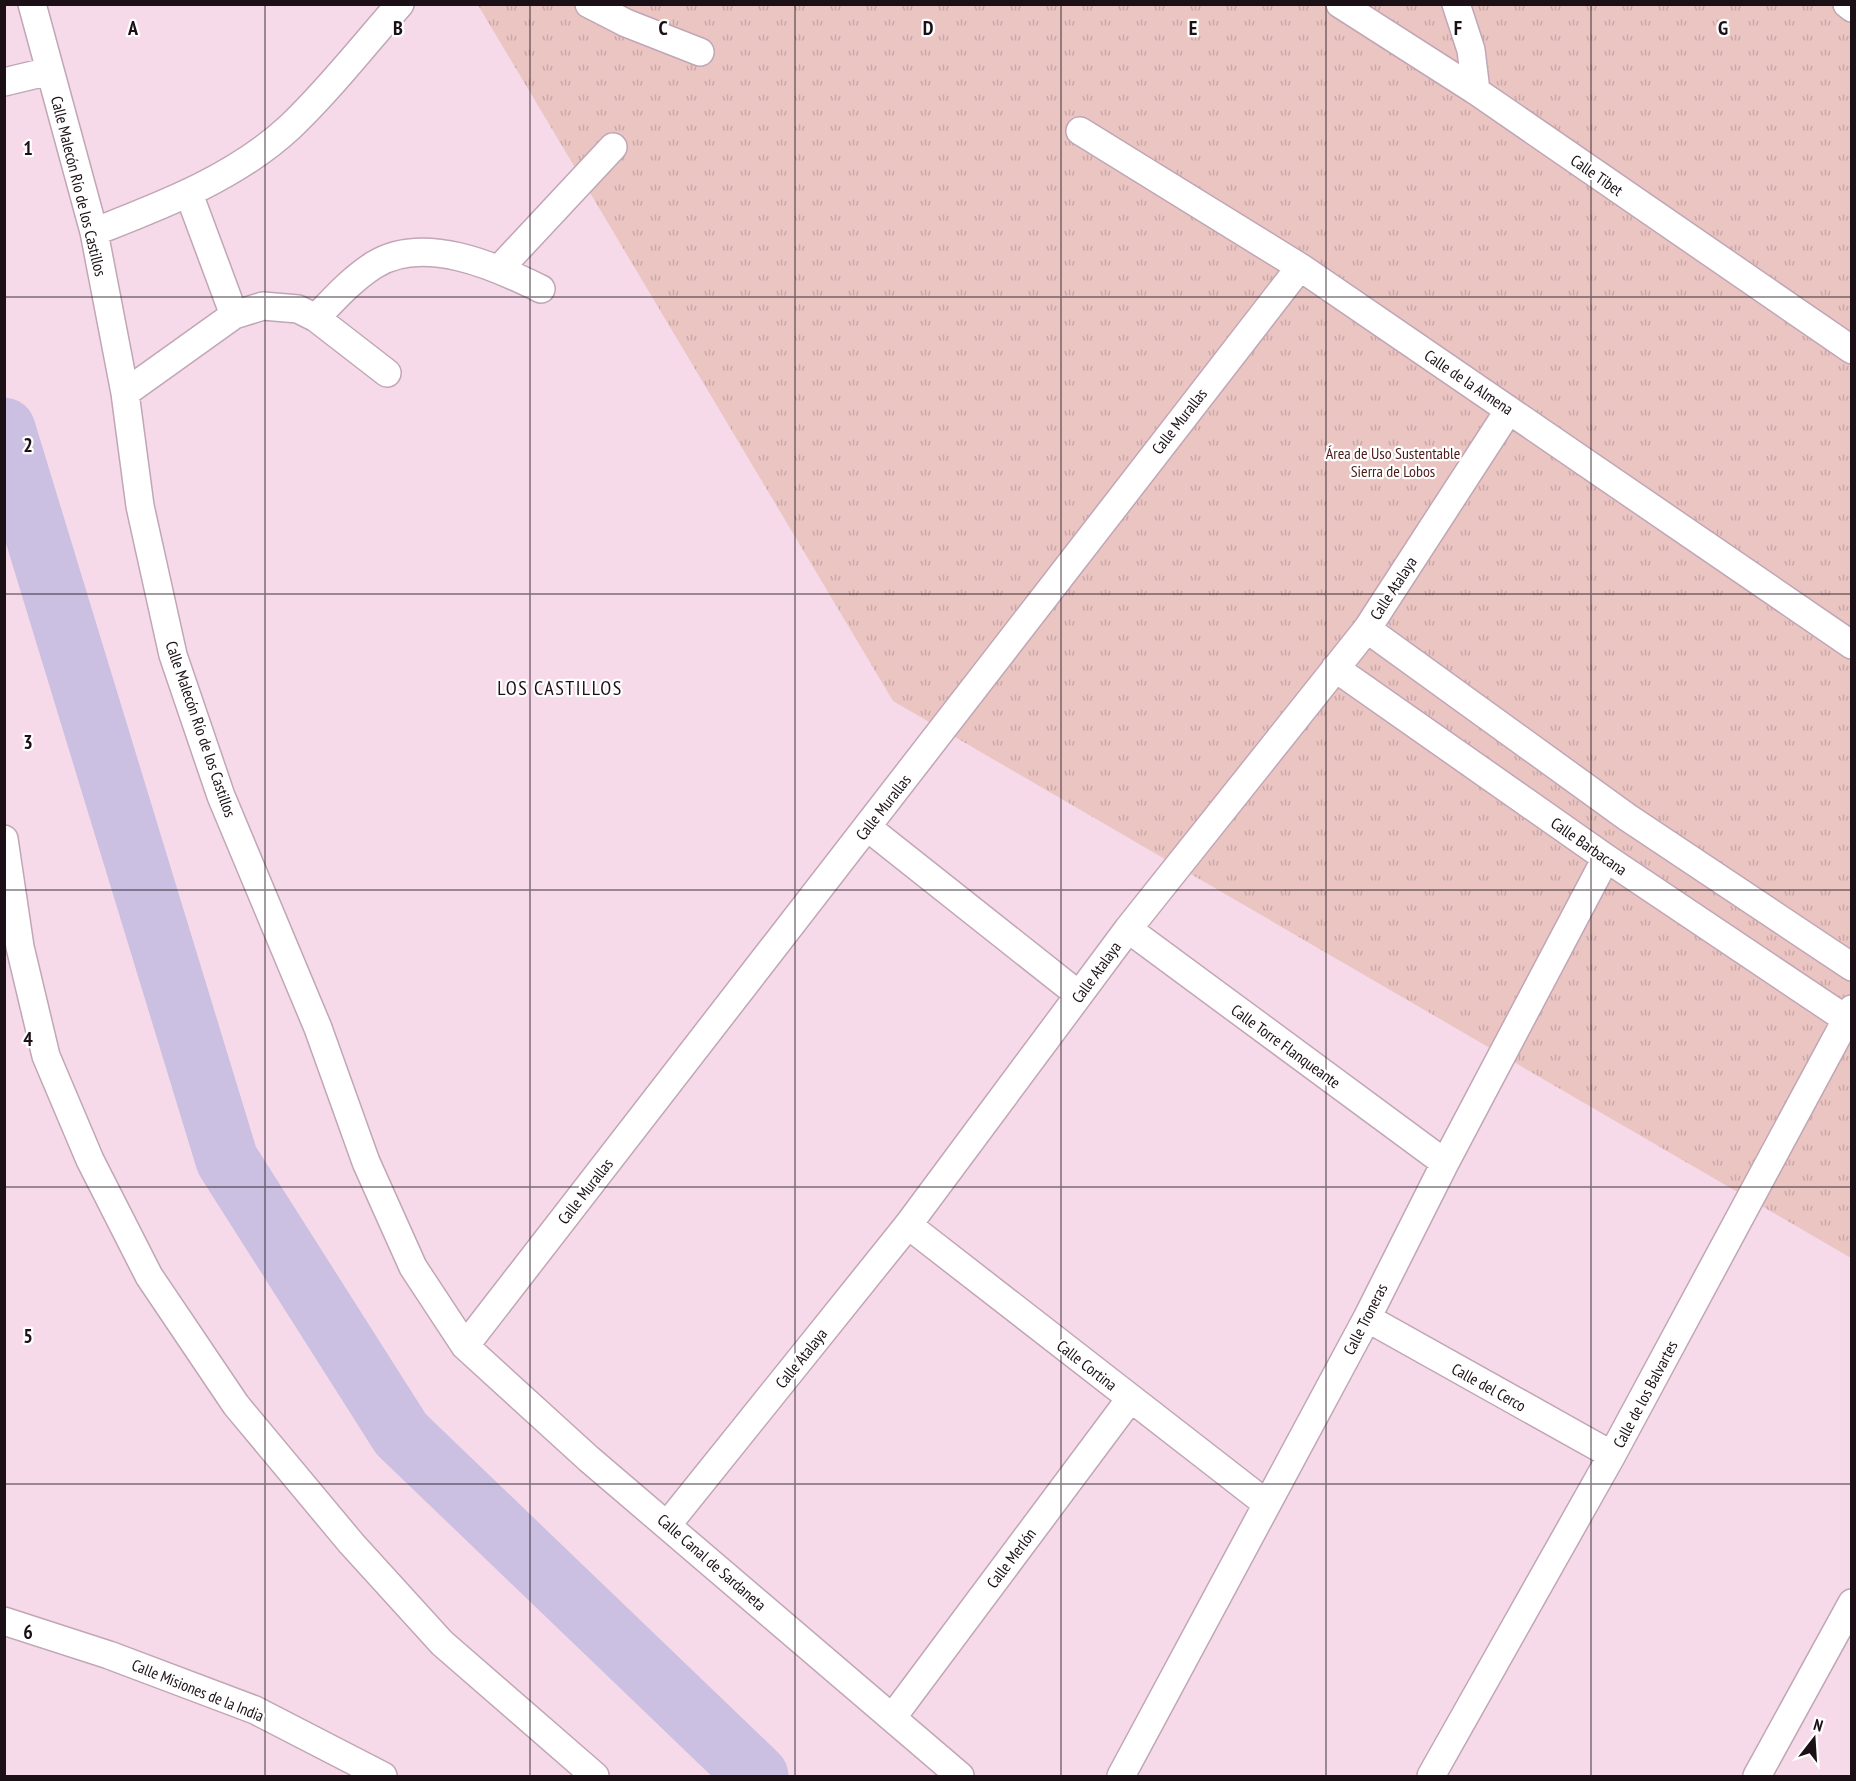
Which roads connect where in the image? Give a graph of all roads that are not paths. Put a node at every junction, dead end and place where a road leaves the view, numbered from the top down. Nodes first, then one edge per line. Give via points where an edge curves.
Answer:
1 (32, 4) edge
2 (400, 4) edge
3 (589, 4) edge
4 (1340, 4) edge
5 (1456, 4) edge
6 (1847, 4) edge
7 (1851, 8) edge
8 (700, 52) dead end
9 (50, 71) junction
10 (4, 82) edge
11 (1476, 91) junction
12 (1080, 131) dead end
13 (613, 147) dead end
14 (189, 194) junction
15 (94, 232) junction
16 (1300, 267) junction
17 (500, 268) junction
18 (541, 288) dead end
19 (234, 315) junction
20 (316, 318) junction
21 (1851, 350) edge
22 (387, 373) dead end
23 (125, 393) junction
24 (1509, 410) junction
25 (1367, 629) junction
26 (1851, 645) edge
27 (1335, 668) junction
28 (867, 827) junction
29 (4, 839) edge
30 (1606, 858) junction
31 (1128, 929) junction
32 (1851, 967) edge
33 (1079, 995) junction
34 (1849, 1014) edge
35 (1445, 1163) junction
36 (908, 1225) junction
37 (1366, 1318) junction
38 (465, 1346) junction
39 (1130, 1399) junction
40 (1612, 1455) junction
41 (1267, 1504) junction
42 (668, 1524) junction
43 (1850, 1608) edge
44 (4, 1621) edge
45 (892, 1718) junction
46 (383, 1776) edge
47 (595, 1776) edge
48 (960, 1776) edge
49 (1120, 1776) edge
50 (1431, 1776) edge
51 (1757, 1776) edge

1 - 9 street, Calle Malecón Río de los Castillos
2 - 14 street via 290,127
3 - 8 street
4 - 11 street, Calle Tibet
5 - 11 street via 1471,50
6 - 7 street
9 - 10 street
9 - 15 street, Calle Malecón Río de los Castillos
11 - 21 street, Calle Tibet
12 - 16 street, Calle de la Almena
13 - 17 street
14 - 15 street
14 - 19 street
15 - 23 street, Calle Malecón Río de los Castillos
16 - 24 street, Calle de la Almena
16 - 28 street, Calle Murallas
17 - 18 street
17 - 20 street via 458,256 421,252 395,256 375,264
19 - 20 street via 263,306 285,306
19 - 23 street
20 - 22 street
23 - 38 street, Calle Malecón Río de los Castillos via 140,506 173,655 221,796 318,1028 366,1162 412,1267
24 - 25 street, Calle Atalaya
24 - 26 street, Calle de la Almena
25 - 27 street, Calle Atalaya
25 - 32 street via 1627,818
27 - 30 street, Calle Barbacana
27 - 31 street, Calle Atalaya
28 - 33 street
28 - 38 street, Calle Murallas
29 - 47 street via 20,947 46,1056 90,1160 149,1275 236,1405 351,1543 442,1643
30 - 34 street, Calle Barbacana
30 - 35 street, Calle Troneras
31 - 33 street, Calle Atalaya
31 - 35 street, Calle Torre Flanqueante
33 - 36 street, Calle Atalaya
34 - 40 street, Calle de los Balvartes
35 - 37 street, Calle Troneras
36 - 39 street, Calle Cortina
36 - 42 street, Calle Atalaya
37 - 40 street, Calle del Cerco
37 - 41 street, Calle Troneras
38 - 42 street, Calle Canal de Sardaneta via 589,1459
39 - 41 street, Calle Cortina
39 - 45 street, Calle Merlón
40 - 50 street, Calle de los Balvartes
41 - 49 street, Calle Troneras
42 - 45 street, Calle Canal de Sardaneta
43 - 51 street
44 - 46 street, Calle Misiones de la India via 109,1655 255,1710
45 - 48 street, Calle Canal de Sardaneta

